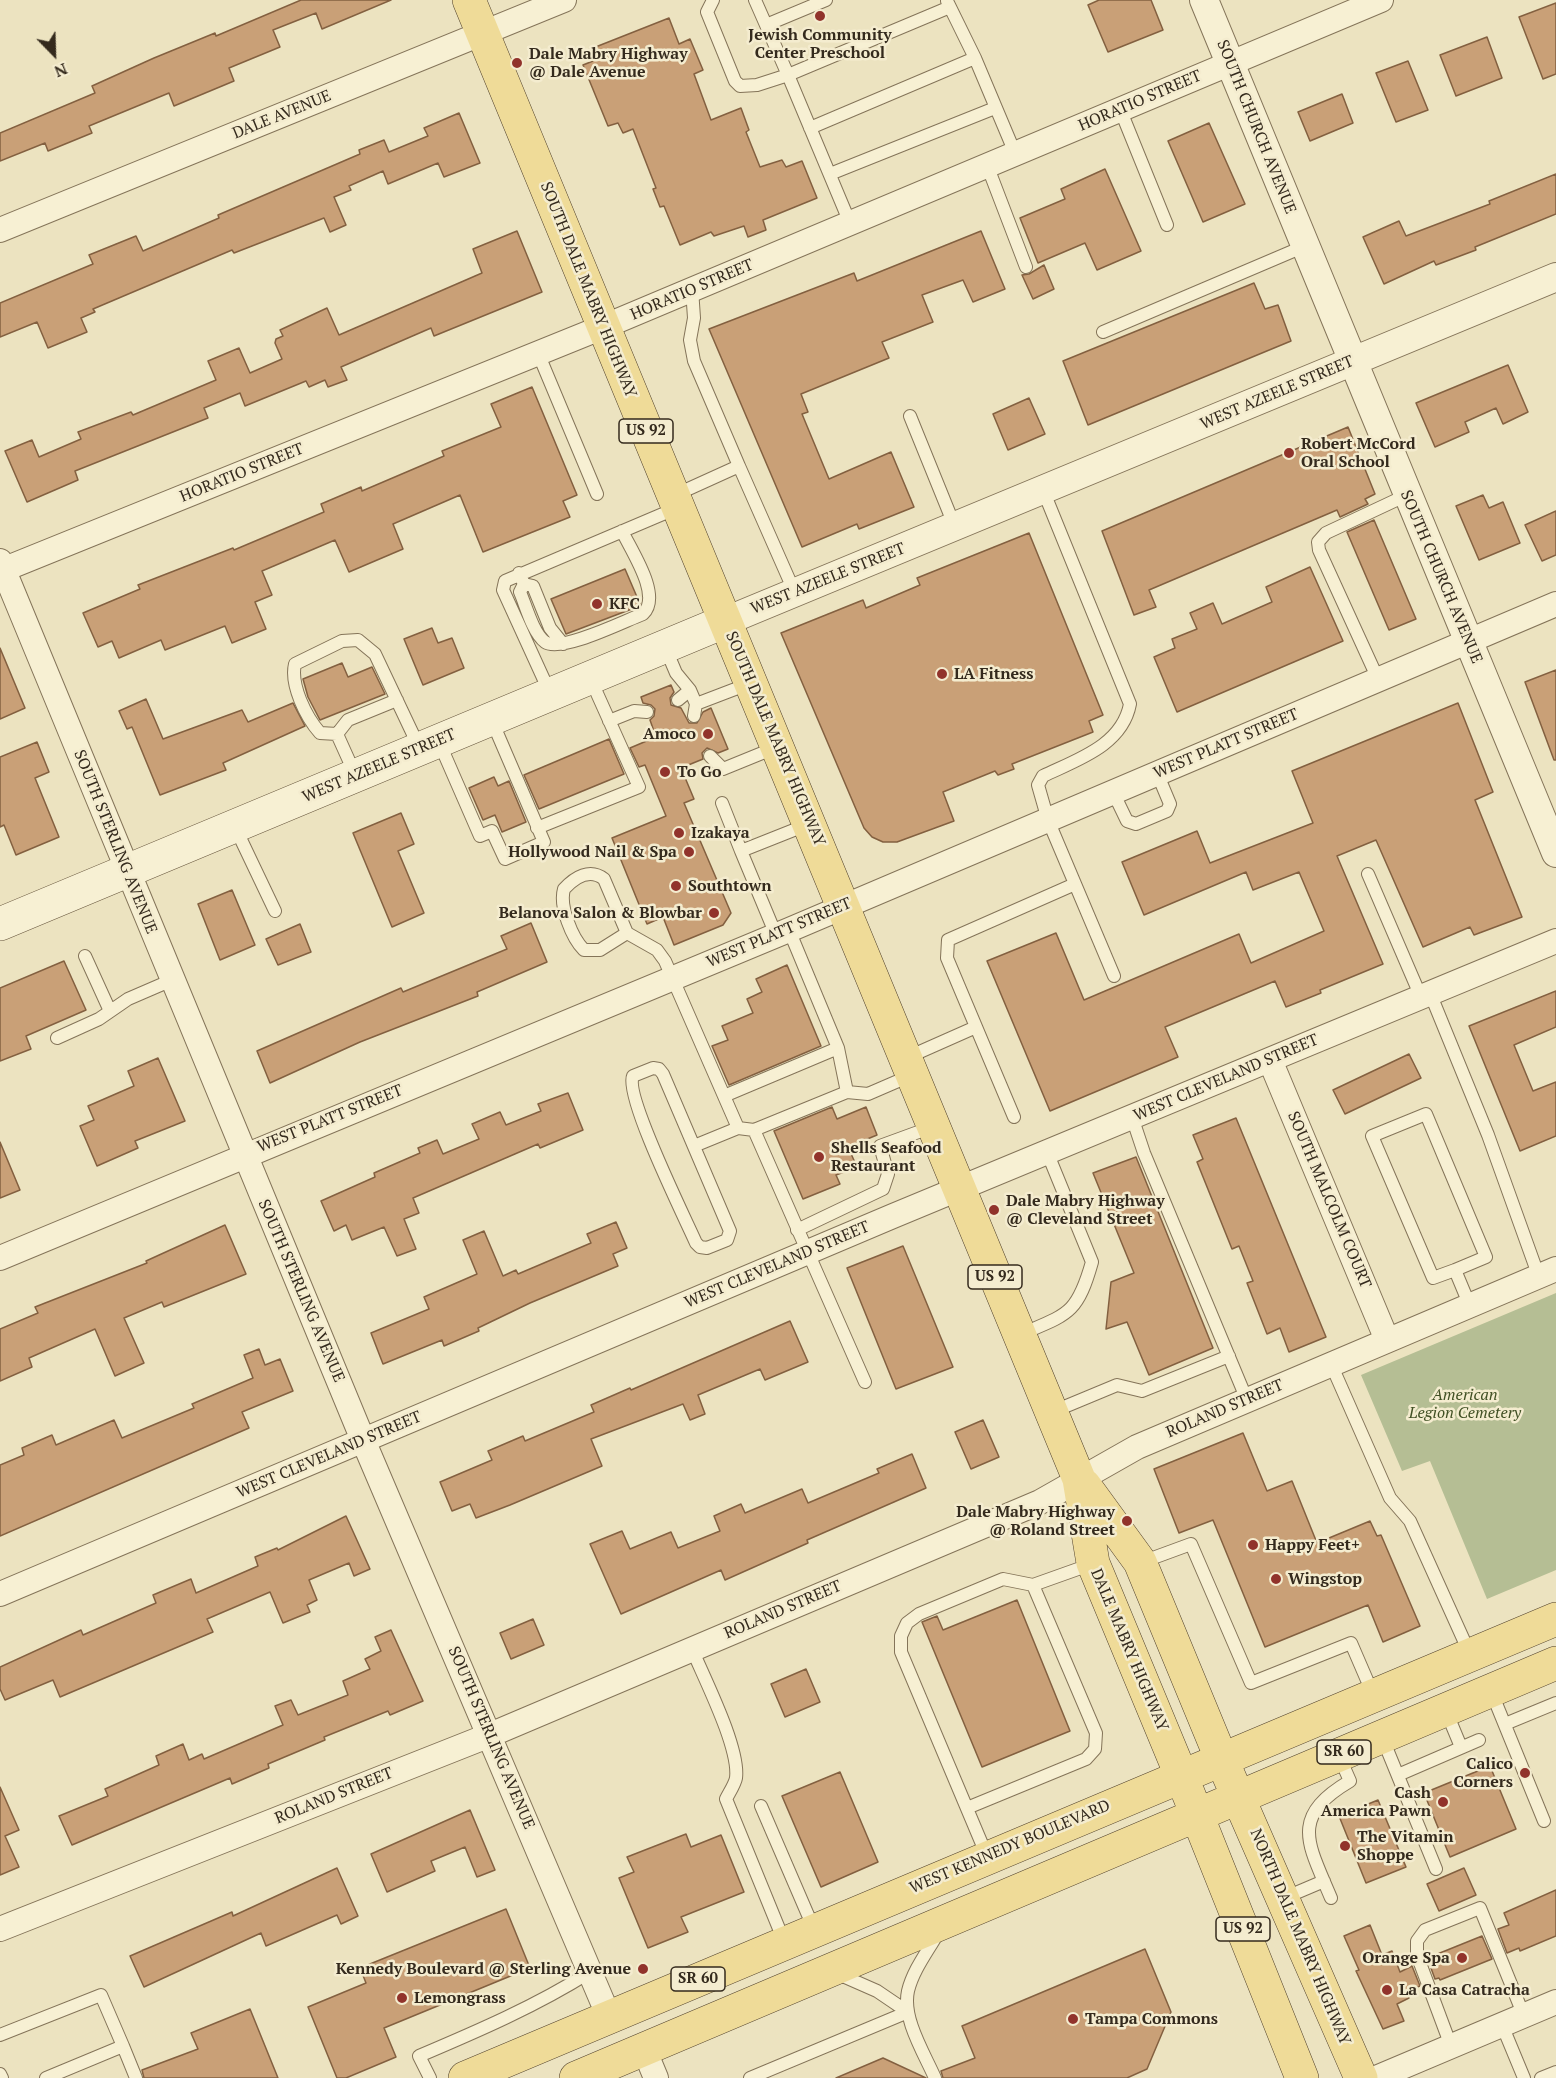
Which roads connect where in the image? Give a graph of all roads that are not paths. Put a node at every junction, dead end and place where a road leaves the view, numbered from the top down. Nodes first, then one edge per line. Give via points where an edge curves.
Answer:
1 (469, 0) edge
2 (564, 0) edge
3 (713, 0) edge
4 (755, 0) edge
5 (826, 0) edge
6 (1203, 0) edge
7 (1381, 0) edge
8 (948, 4) edge
9 (766, 25) junction
10 (483, 33) junction
11 (975, 58) junction
12 (1229, 63) junction
13 (788, 75) junction
14 (995, 108) junction
15 (1120, 109) junction
16 (810, 128) junction
17 (1015, 153) junction
18 (987, 165) junction
19 (830, 174) junction
20 (850, 223) junction
21 (1167, 225) dead end
22 (0, 230) edge
23 (1305, 246) junction
24 (1026, 267) dead end
25 (1556, 277) edge
26 (692, 289) junction
27 (603, 327) junction
28 (1103, 332) dead end
29 (538, 353) junction
30 (1352, 362) junction
31 (910, 416) dead end
32 (739, 466) junction
33 (1043, 490) junction
34 (597, 494) dead end
35 (1407, 495) junction
36 (676, 501) junction
37 (955, 527) junction
38 (622, 531) junction
39 (1, 567) edge
40 (521, 578) junction
41 (795, 592) junction
42 (1556, 604) edge
43 (726, 621) junction
44 (1468, 641) junction
45 (665, 647) junction
46 (590, 678) junction
47 (1378, 679) junction
48 (752, 682) junction
49 (690, 690) junction
50 (550, 694) junction
51 (676, 695) dead end
52 (397, 700) junction
53 (641, 708) dead end
54 (491, 719) junction
55 (609, 721) junction
56 (337, 734) junction
57 (429, 745) junction
58 (778, 746) junction
59 (710, 756) dead end
60 (1157, 773) junction
61 (356, 775) junction
62 (1113, 792) junction
63 (722, 803) dead end
64 (1048, 820) junction
65 (810, 823) junction
66 (235, 826) junction
67 (537, 828) junction
68 (741, 851) junction
69 (1556, 853) edge
70 (126, 871) junction
71 (1368, 874) dead end
72 (1075, 884) junction
73 (845, 906) junction
74 (275, 911) dead end
75 (0, 924) edge
76 (782, 932) junction
77 (627, 933) junction
78 (1556, 941) edge
79 (85, 956) dead end
80 (1114, 976) dead end
81 (673, 978) junction
82 (172, 980) junction
83 (1426, 995) junction
84 (110, 1011) junction
85 (976, 1027) junction
86 (57, 1038) dead end
87 (838, 1048) junction
88 (1270, 1060) junction
89 (909, 1067) junction
90 (847, 1092) junction
91 (724, 1096) junction
92 (1014, 1117) dead end
93 (1132, 1117) junction
94 (933, 1127) junction
95 (738, 1128) junction
96 (754, 1130) junction
97 (694, 1146) junction
98 (1047, 1152) junction
99 (244, 1155) junction
100 (958, 1189) junction
101 (888, 1203) junction
102 (844, 1210) junction
103 (797, 1230) junction
104 (855, 1232) junction
105 (807, 1253) junction
106 (0, 1258) edge
107 (1455, 1270) junction
108 (1547, 1273) edge
109 (1470, 1306) junction
110 (1019, 1335) junction
111 (1388, 1340) junction
112 (1229, 1356) junction
113 (1331, 1364) junction
114 (865, 1382) dead end
115 (1247, 1400) junction
116 (1051, 1412) junction
117 (363, 1440) junction
118 (1079, 1479) junction
119 (1140, 1562) junction
120 (1093, 1563) junction
121 (1033, 1585) junction
122 (0, 1594) edge
123 (1556, 1619) edge
124 (692, 1649) junction
125 (1470, 1655) junction
126 (1556, 1663) edge
127 (1491, 1690) junction
128 (1374, 1695) junction
129 (1556, 1703) edge
130 (1445, 1710) junction
131 (1505, 1724) junction
132 (490, 1735) junction
133 (1382, 1737) junction
134 (1479, 1740) dead end
135 (1461, 1747) junction
136 (1338, 1754) junction
137 (1221, 1758) junction
138 (1182, 1775) junction
139 (1398, 1775) junction
140 (1240, 1796) junction
141 (761, 1806) dead end
142 (967, 1808) junction
143 (1197, 1814) junction
144 (1544, 1821) dead end
145 (988, 1857) junction
146 (1436, 1869) dead end
147 (1324, 1881) junction
148 (1283, 1898) junction
149 (1331, 1898) dead end
150 (946, 1920) junction
151 (0, 1929) edge
152 (799, 1936) junction
153 (829, 1970) junction
154 (591, 1972) junction
155 (1556, 2002) edge
156 (908, 2013) junction
157 (1524, 2016) junction
158 (609, 2017) junction
159 (1502, 2025) junction
160 (0, 2035) edge
161 (123, 2046) junction
162 (1451, 2046) junction
163 (650, 2063) edge
164 (609, 2072) edge
165 (1556, 2072) edge
166 (46, 2078) edge
167 (136, 2078) edge
168 (430, 2078) edge
169 (465, 2078) edge
170 (524, 2078) edge
171 (576, 2078) edge
172 (750, 2078) edge
173 (935, 2078) edge
174 (1302, 2078) edge
175 (1361, 2078) edge
176 (1376, 2078) edge
177 (1524, 2078) edge
178 (1540, 2078) edge

1 - 10 main road, SOUTH DALE MABRY HIGHWAY / US 92
2 - 10 street, DALE AVENUE
3 - 13 lane via 707,12 735,81 740,86 757,85
4 - 9 lane
5 - 9 lane
6 - 12 street, SOUTH CHURCH AVENUE
7 - 12 street, HORATIO STREET
8 - 11 lane
8 - 13 lane
9 - 13 lane
10 - 22 street, DALE AVENUE
10 - 27 main road, SOUTH DALE MABRY HIGHWAY / US 92
11 - 14 lane
11 - 16 lane
12 - 15 street, HORATIO STREET
12 - 23 street, SOUTH CHURCH AVENUE
13 - 16 lane
14 - 17 lane
14 - 19 lane
15 - 17 street, HORATIO STREET
15 - 21 lane
16 - 19 lane
17 - 18 street, HORATIO STREET
18 - 20 street, HORATIO STREET
18 - 24 lane
19 - 20 lane
20 - 26 street, HORATIO STREET
23 - 28 lane
23 - 30 street, SOUTH CHURCH AVENUE
25 - 30 street, WEST AZEELE STREET
26 - 27 street, HORATIO STREET
26 - 32 lane via 694,318 690,340 694,361
27 - 29 street, HORATIO STREET
27 - 36 main road, SOUTH DALE MABRY HIGHWAY / US 92
29 - 34 lane
29 - 39 street, HORATIO STREET
30 - 33 street, WEST AZEELE STREET
30 - 35 street, SOUTH CHURCH AVENUE
31 - 37 lane
32 - 36 lane
32 - 41 lane
33 - 37 street, WEST AZEELE STREET
33 - 64 lane via 1130,704 1123,723 1097,751 1043,776 1039,791
35 - 44 street, SOUTH CHURCH AVENUE
35 - 47 lane via 1326,533 1318,542
36 - 38 lane
36 - 43 main road, SOUTH DALE MABRY HIGHWAY / US 92
37 - 41 street, WEST AZEELE STREET
38 - 40 lane
38 - 40 lane via 651,594 649,608 643,614 553,646 539,634 520,592
39 - 70 street, SOUTH STERLING AVENUE
40 - 50 lane via 505,580 503,590
41 - 43 street, WEST AZEELE STREET
42 - 44 street, WEST PLATT STREET
43 - 45 main road, WEST AZEELE STREET
43 - 48 main road, SOUTH DALE MABRY HIGHWAY / US 92
44 - 47 street, WEST PLATT STREET
44 - 69 street, SOUTH CHURCH AVENUE
45 - 46 main road, WEST AZEELE STREET
45 - 49 lane via 676,673
46 - 50 main road, WEST AZEELE STREET
46 - 55 lane
47 - 60 street, WEST PLATT STREET
48 - 49 lane via 698,710
48 - 58 main road, SOUTH DALE MABRY HIGHWAY / US 92
49 - 51 lane
50 - 54 main road, WEST AZEELE STREET
52 - 56 lane via 348,720
52 - 56 lane via 375,654 358,640 342,641 295,664 294,681 311,723 320,733
52 - 57 lane
53 - 55 lane
54 - 57 main road, WEST AZEELE STREET
54 - 67 lane
55 - 67 lane via 639,787
56 - 61 lane
57 - 61 main road, WEST AZEELE STREET
57 - 67 lane via 480,836 492,831 505,859 544,842
58 - 59 lane via 723,769 722,758
58 - 65 main road, SOUTH DALE MABRY HIGHWAY / US 92
60 - 62 street, WEST PLATT STREET
60 - 62 lane via 1170,804 1167,811 1147,820 1137,824 1127,821
61 - 66 main road, WEST AZEELE STREET
62 - 64 street, WEST PLATT STREET
63 - 68 lane
64 - 72 lane
64 - 73 street, WEST PLATT STREET
65 - 68 lane
65 - 73 main road, SOUTH DALE MABRY HIGHWAY / US 92
66 - 70 main road, WEST AZEELE STREET
66 - 74 lane
68 - 76 lane
70 - 75 main road, WEST AZEELE STREET
70 - 82 street, SOUTH STERLING AVENUE
71 - 83 lane
72 - 80 lane
72 - 85 lane via 948,940 947,958
73 - 76 street, WEST PLATT STREET
73 - 89 main road, SOUTH DALE MABRY HIGHWAY / US 92
76 - 81 street, WEST PLATT STREET
76 - 87 lane
77 - 77 lane via 600,950 584,950 563,904 564,889 579,877 598,874 604,879
77 - 81 lane via 657,950
78 - 83 street, WEST CLEVELAND STREET
79 - 84 lane
81 - 91 lane
81 - 99 street, WEST PLATT STREET
82 - 84 lane
82 - 99 street, SOUTH STERLING AVENUE
83 - 88 street, WEST CLEVELAND STREET
83 - 108 lane
84 - 86 lane
85 - 89 lane
85 - 92 lane
87 - 90 lane
87 - 91 lane
88 - 93 street, WEST CLEVELAND STREET
88 - 111 street, SOUTH MALCOLM COURT
89 - 90 lane via 868,1094
89 - 94 main road, SOUTH DALE MABRY HIGHWAY / US 92
90 - 96 lane
91 - 95 lane
93 - 98 street, WEST CLEVELAND STREET
93 - 112 lane
94 - 100 main road, SOUTH DALE MABRY HIGHWAY / US 92
94 - 101 lane via 880,1146 888,1174
95 - 96 lane
95 - 97 lane
96 - 103 lane
97 - 97 lane via 659,1069 633,1076 632,1089 655,1152 696,1243 707,1248 727,1240 730,1231
98 - 100 street, WEST CLEVELAND STREET
98 - 110 lane via 1092,1262 1070,1313
99 - 106 street, WEST PLATT STREET
99 - 117 street, SOUTH STERLING AVENUE
100 - 101 street, WEST CLEVELAND STREET
100 - 110 main road, SOUTH DALE MABRY HIGHWAY / US 92
101 - 102 lane
101 - 104 street, WEST CLEVELAND STREET
102 - 103 lane
102 - 104 lane
103 - 105 lane
104 - 105 street, WEST CLEVELAND STREET
105 - 114 lane
105 - 117 street, WEST CLEVELAND STREET
107 - 107 lane via 1486,1257 1426,1114 1372,1136 1433,1278
107 - 109 lane
108 - 109 street, ROLAND STREET
109 - 111 street, ROLAND STREET
110 - 116 main road, SOUTH DALE MABRY HIGHWAY / US 92
111 - 113 street, ROLAND STREET
112 - 115 lane
112 - 116 lane via 1142,1391 1117,1385
113 - 115 street, ROLAND STREET
113 - 125 lane via 1390,1498 1410,1521
115 - 118 street, ROLAND STREET via 1137,1447
116 - 118 main road, SOUTH DALE MABRY HIGHWAY / US 92
117 - 122 street, WEST CLEVELAND STREET
117 - 132 street, SOUTH STERLING AVENUE
118 - 119 main road, US 92
118 - 120 main road, DALE MABRY HIGHWAY / US 92
118 - 124 street, ROLAND STREET via 1040,1502
119 - 128 lane via 1191,1544 1251,1683 1351,1643
119 - 137 main road, US 92
120 - 121 lane
120 - 138 main road, DALE MABRY HIGHWAY / US 92
121 - 142 lane via 1096,1733 1095,1749 1086,1759
121 - 142 lane via 1003,1579 919,1614 907,1623 901,1636 901,1652
123 - 125 main road, WEST KENNEDY BOULEVARD / SR 60
124 - 132 street, ROLAND STREET
124 - 152 lane via 722,1720 735,1764 736,1778 726,1799
125 - 128 main road, WEST KENNEDY BOULEVARD / SR 60
126 - 127 main road, SR 60
127 - 130 main road, SR 60
127 - 131 lane
128 - 137 main road, WEST KENNEDY BOULEVARD / SR 60
129 - 131 lane
130 - 133 main road, SR 60
130 - 135 lane
131 - 144 lane
132 - 151 street, ROLAND STREET
132 - 154 street, SOUTH STERLING AVENUE
133 - 136 main road, SR 60
133 - 139 lane
134 - 135 lane
135 - 139 lane
136 - 140 main road, SR 60
136 - 147 lane via 1350,1781 1327,1795 1312,1813 1309,1834 1309,1846
137 - 138 main road, WEST KENNEDY BOULEVARD / SR 60
137 - 140 main road, US 92
138 - 143 main road, DALE MABRY HIGHWAY / US 92
138 - 145 main road, WEST KENNEDY BOULEVARD / SR 60
139 - 146 lane
140 - 143 main road, SR 60
140 - 148 main road, NORTH DALE MABRY HIGHWAY / US 92
141 - 152 lane
142 - 145 lane
143 - 150 main road, SR 60
143 - 174 main road, US 92
145 - 152 main road, WEST KENNEDY BOULEVARD / SR 60
147 - 148 lane
147 - 149 lane
148 - 175 main road, NORTH DALE MABRY HIGHWAY / US 92
150 - 153 main road, SR 60
150 - 156 lane via 914,1974 908,1992
152 - 158 main road, WEST KENNEDY BOULEVARD / SR 60
152 - 164 main road via 771,1970 652,2021 625,2040
153 - 156 lane via 877,1991
153 - 163 main road, SR 60
154 - 158 street, SOUTH STERLING AVENUE
154 - 168 lane via 511,2016 419,2056
155 - 157 street
156 - 172 lane
156 - 173 lane
157 - 159 street
157 - 162 lane via 1480,1908 1425,1930 1417,1941 1417,1955
158 - 169 main road, WEST KENNEDY BOULEVARD / SR 60
158 - 170 main road via 601,2037 584,2052
159 - 162 street
159 - 177 lane
160 - 161 lane via 101,1995
161 - 166 lane
161 - 167 lane
162 - 176 street
163 - 164 main road, SR 60
164 - 171 main road, SR 60
165 - 178 lane

